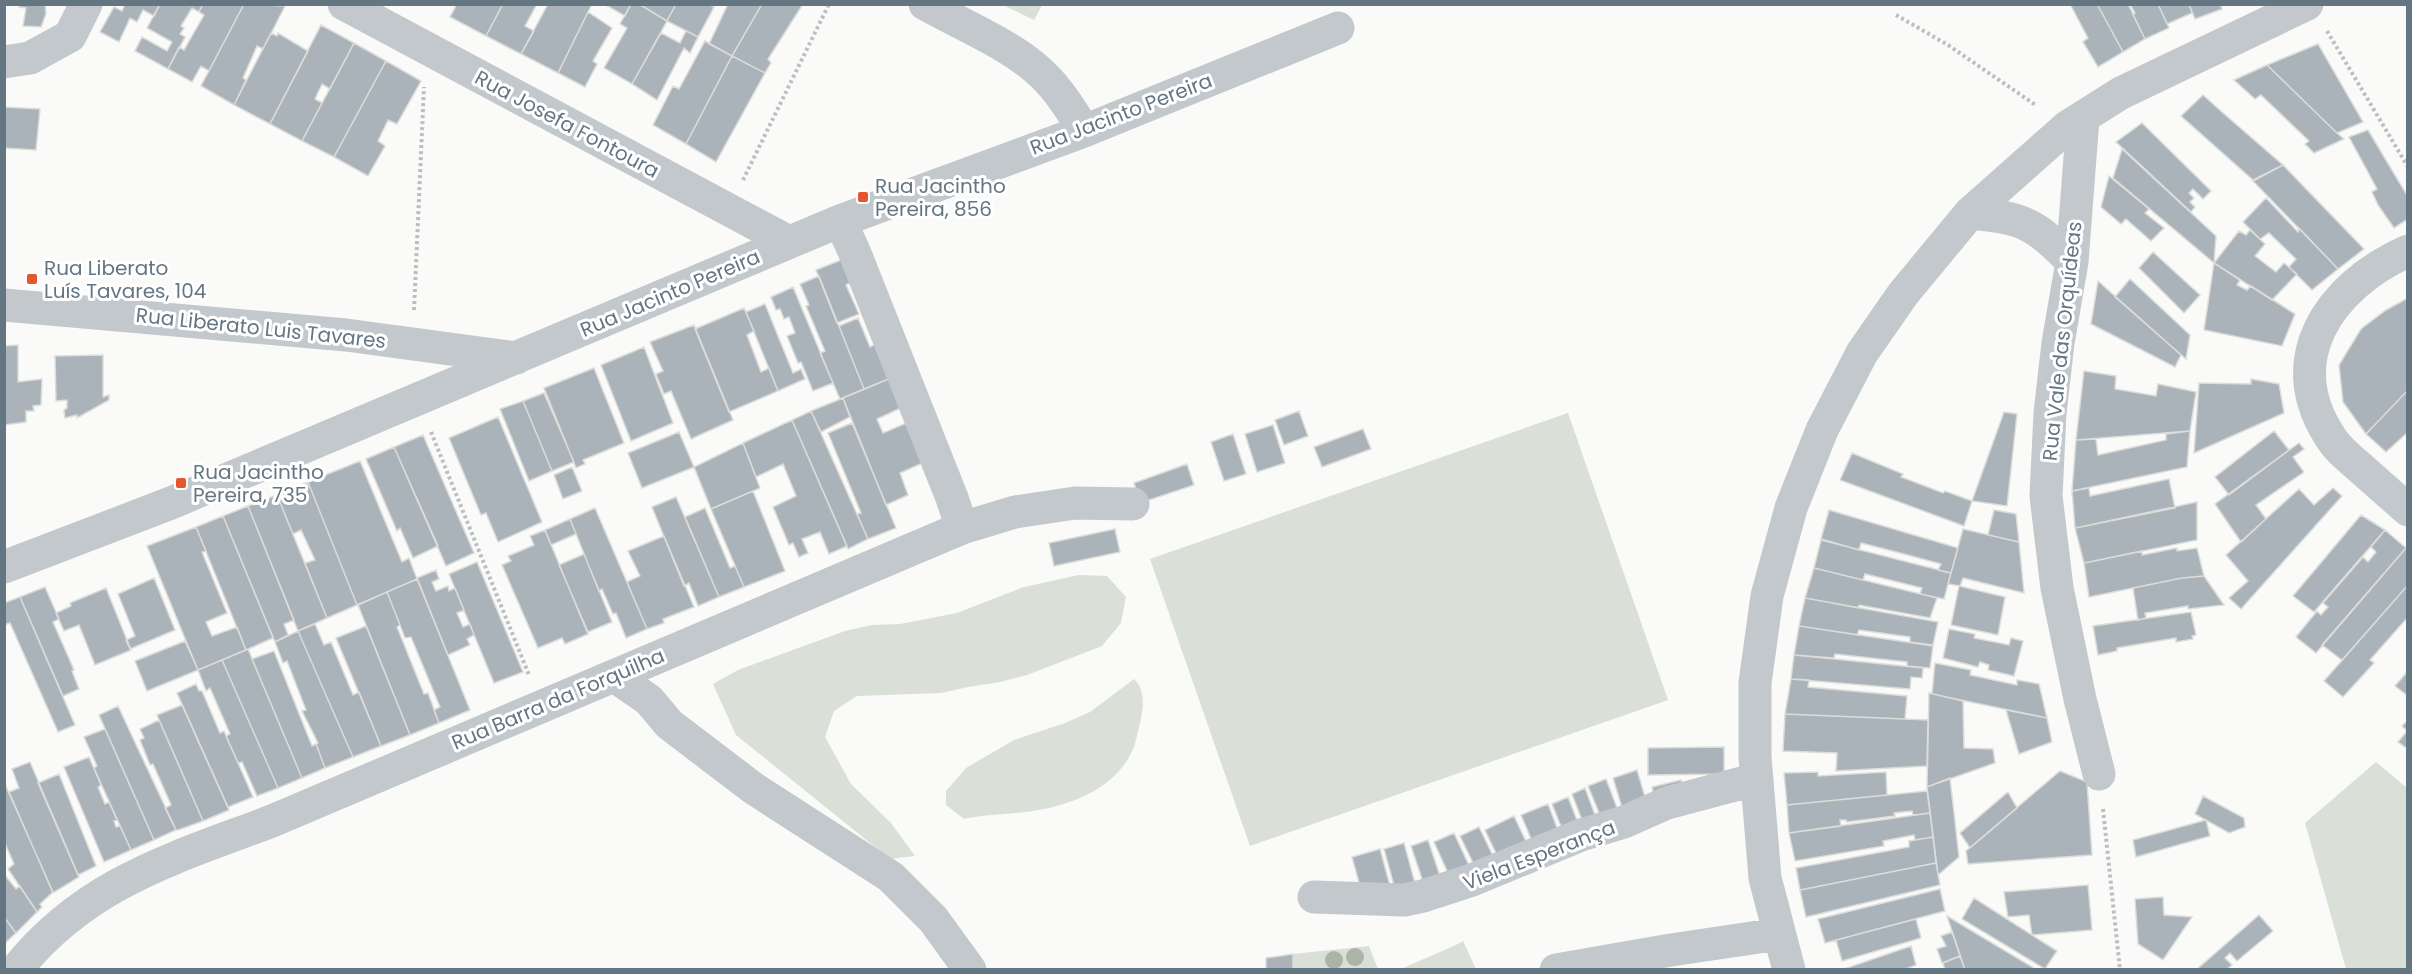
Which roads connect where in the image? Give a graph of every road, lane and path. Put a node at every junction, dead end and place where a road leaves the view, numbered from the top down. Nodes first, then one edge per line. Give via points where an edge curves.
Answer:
1 (86, 4) edge
2 (344, 4) edge
3 (830, 4) edge
4 (925, 4) edge
5 (1896, 15) dead end
6 (2315, 15) edge
7 (1338, 28) dead end
8 (425, 48) junction
9 (4, 62) edge
10 (2075, 123) junction
11 (1084, 130) junction
12 (2408, 168) edge
13 (728, 210) junction
14 (1970, 213) junction
15 (840, 221) junction
16 (789, 242) junction
17 (2408, 251) edge
18 (2072, 262) junction
19 (4, 305) edge
20 (412, 344) junction
21 (517, 358) junction
22 (417, 400) junction
23 (1133, 504) dead end
24 (2408, 510) edge
25 (962, 528) junction
26 (4, 567) edge
27 (614, 676) junction
28 (542, 706) junction
29 (2099, 774) joint
30 (1757, 779) junction
31 (1314, 897) dead end
32 (1778, 934) junction
33 (16, 969) edge
34 (970, 969) edge
35 (1556, 969) edge
36 (1789, 969) edge
37 (2120, 969) edge

1 - 9 street via 70,36 30,58
2 - 8 street, Rua Josefa Fontoura
3 - 13 path
4 - 11 street via 1015,54 1042,74
5 - 10 path
6 - 10 street via 2121,93
6 - 12 path
7 - 11 street, Rua Jacinto Pereira
8 - 13 street, Rua Josefa Fontoura
8 - 20 path
10 - 14 street
10 - 18 street, Rua Vale das Orquídeas
11 - 15 street, Rua Jacinto Pereira
13 - 16 street, Rua Josefa Fontoura
14 - 18 street via 2025,223 2047,236
14 - 30 street via 1903,294 1862,352 1803,476 1778,552 1766,606 1755,683
15 - 16 street, Rua Jacinto Pereira
15 - 25 street
16 - 21 street, Rua Jacinto Pereira
17 - 24 street via 2388,260 2343,292 2325,318 2310,352 2310,383 2318,414 2333,442
18 - 29 street, Rua Vale das Orquídeas via 2058,343 2046,496 2056,588
19 - 20 street, Rua Liberato Luis Tavares
20 - 21 street, Rua Liberato Luis Tavares
21 - 22 street, Rua Jacinto Pereira
22 - 26 street, Rua Jacinto Pereira via 171,503
22 - 28 path
23 - 25 street, Rua Barra da Forquilha via 1065,504 1015,512
25 - 27 street, Rua Barra da Forquilha
27 - 28 street, Rua Barra da Forquilha
27 - 34 street via 649,700 669,723 753,788 891,877 933,919
28 - 33 street, Rua Barra da Forquilha via 272,821 156,865 96,896 62,921
29 - 37 path
30 - 31 street, Viela Esperança via 1667,803 1423,897
30 - 32 street via 1765,878
32 - 35 street
32 - 36 street

